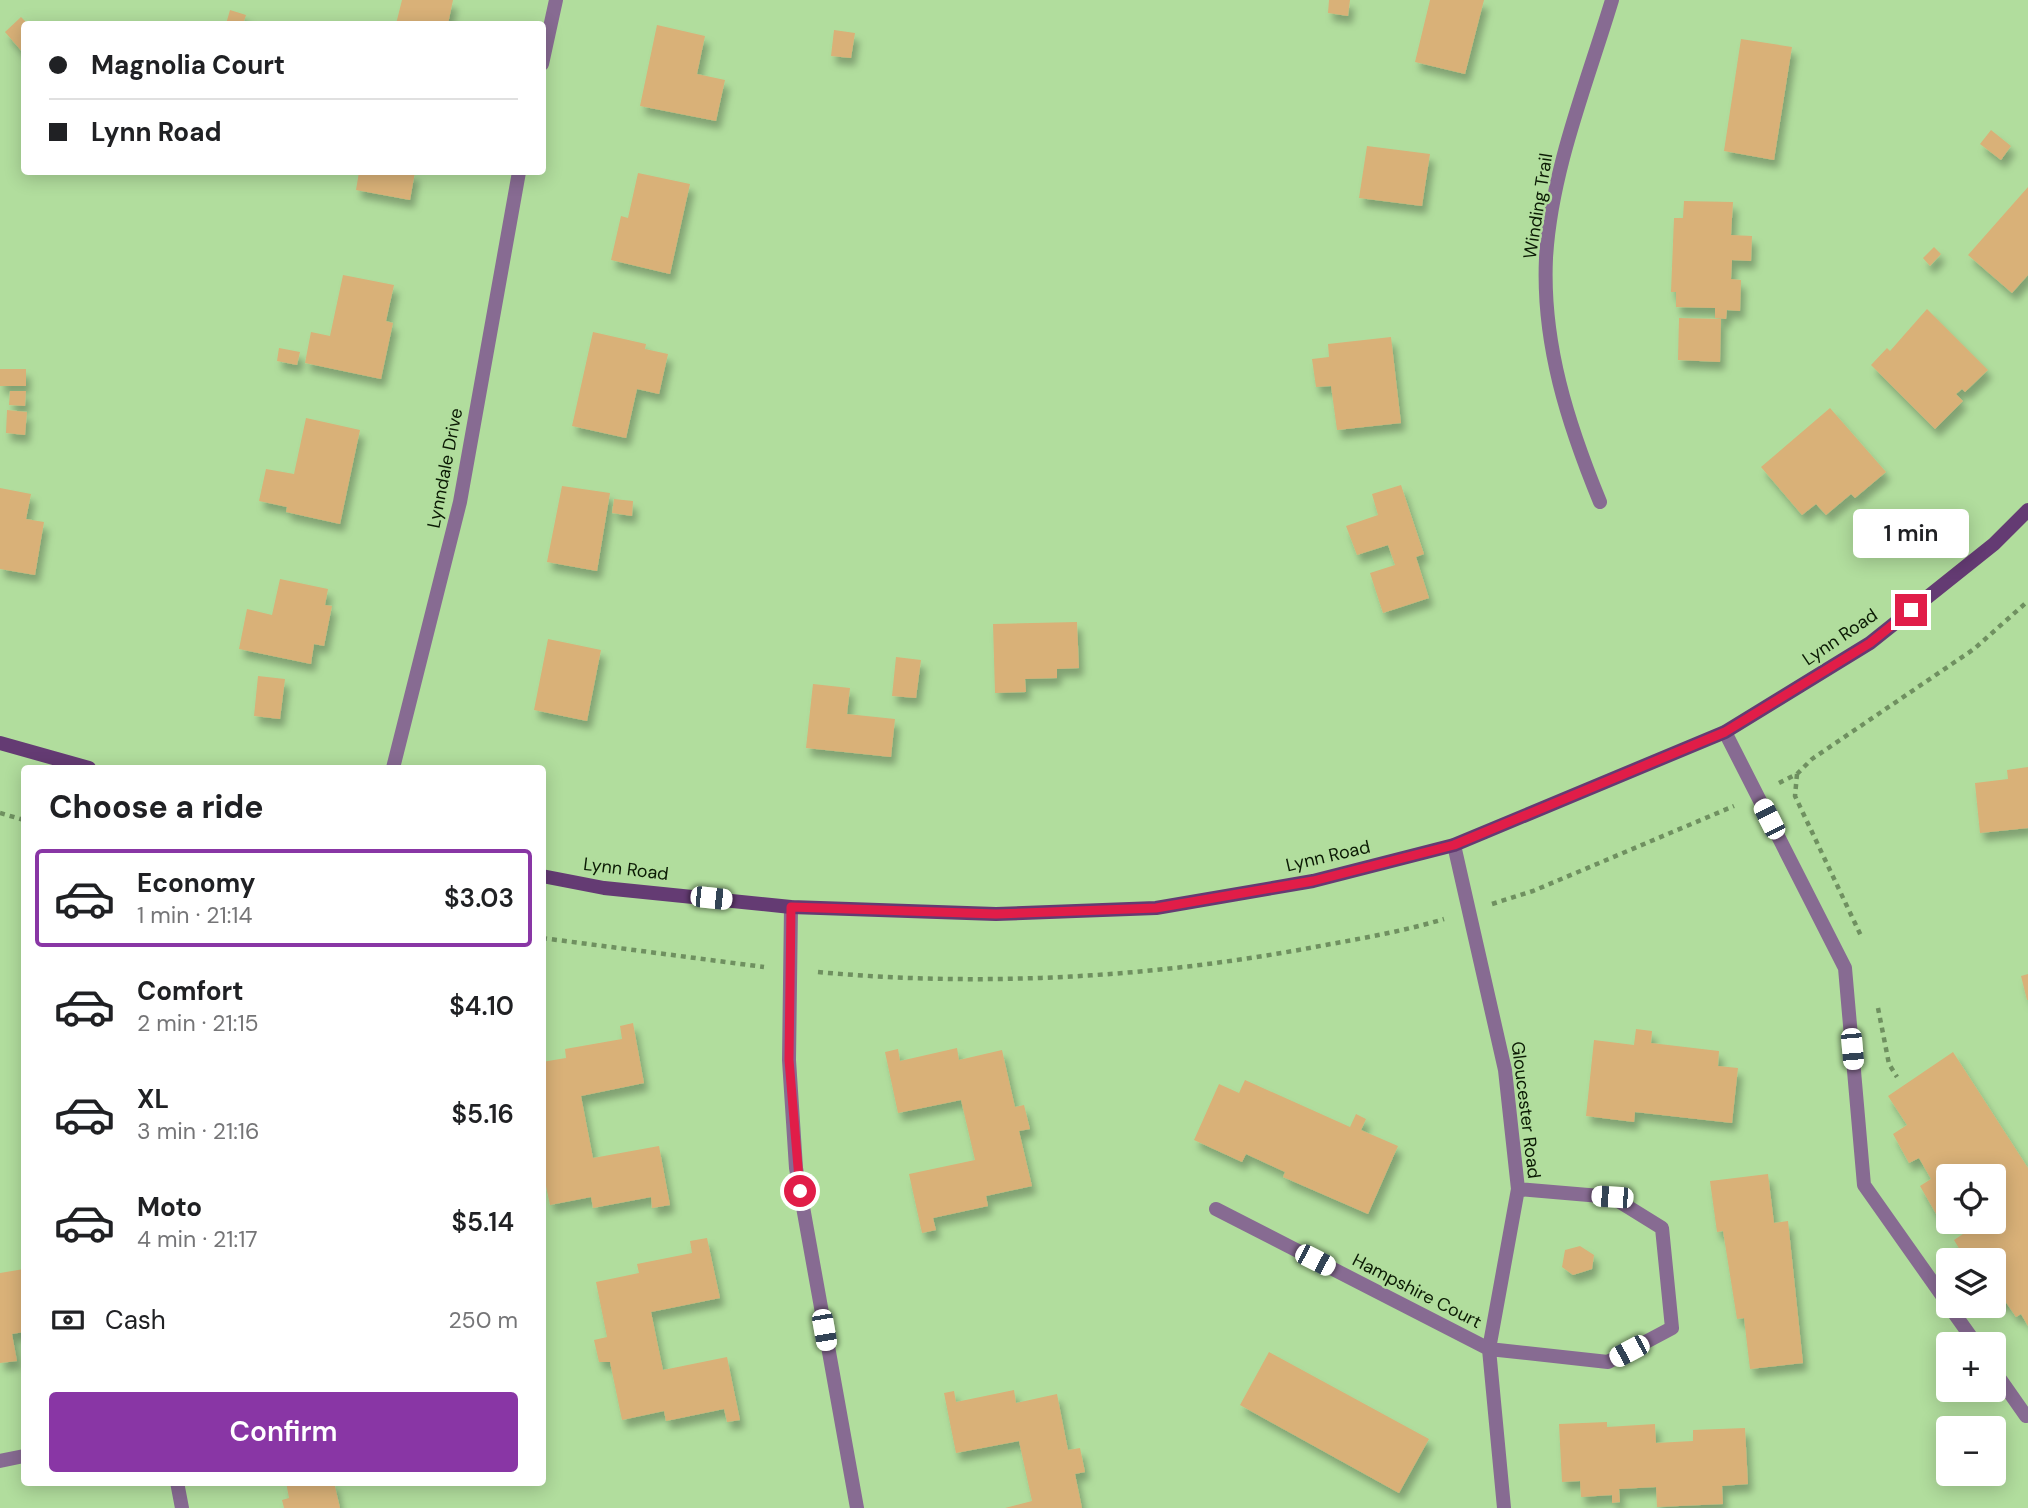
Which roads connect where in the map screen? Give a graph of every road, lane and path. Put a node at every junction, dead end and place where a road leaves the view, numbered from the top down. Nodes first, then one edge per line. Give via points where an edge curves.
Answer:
1 (556, 0) edge
2 (1612, 0) edge
3 (546, 46) edge
4 (518, 175) edge
5 (1600, 502) dead end
6 (2028, 510) edge
7 (2028, 601) edge
8 (1725, 732) junction
9 (0, 743) edge
10 (78, 765) edge
11 (394, 765) edge
12 (1797, 774) dead end
13 (1722, 812) dead end
14 (0, 813) edge
15 (21, 819) edge
16 (1454, 845) junction
17 (546, 877) edge
18 (1533, 891) dead end
19 (791, 907) junction
20 (1408, 930) dead end
21 (546, 939) edge
22 (736, 965) dead end
23 (840, 974) dead end
24 (1518, 1189) junction
25 (1216, 1209) dead end
26 (1936, 1288) edge
27 (1489, 1349) junction
28 (2006, 1388) edge
29 (2026, 1416) dead end
30 (21, 1457) edge
31 (0, 1461) edge
32 (178, 1486) edge
33 (182, 1508) edge
34 (857, 1508) edge
35 (1504, 1508) edge

1 - 3 street
2 - 5 street, Winding Trail via 1566,149 1546,258 1556,374 1573,437
4 - 11 street, Lynndale Drive via 460,502
6 - 8 main road, Lynn Road via 1994,544 1870,643
7 - 12 path via 1974,649 1812,759
8 - 16 main road, Lynn Road
8 - 26 street via 1845,968 1864,1185
9 - 10 main road
13 - 18 path
14 - 15 path
16 - 19 main road, Lynn Road via 1313,881 1156,908 996,914
16 - 24 street, Gloucester Road via 1505,1070
17 - 19 main road, Lynn Road via 604,888
19 - 34 street via 789,1060 796,1168
20 - 23 path via 1230,962 1112,973 989,980
21 - 22 path
24 - 27 street, Gloucester Road
24 - 27 street via 1612,1197 1662,1228 1672,1328 1608,1362
25 - 27 street, Hampshire Court
27 - 35 street, Gloucester Road
28 - 29 street
30 - 31 street
32 - 33 street

